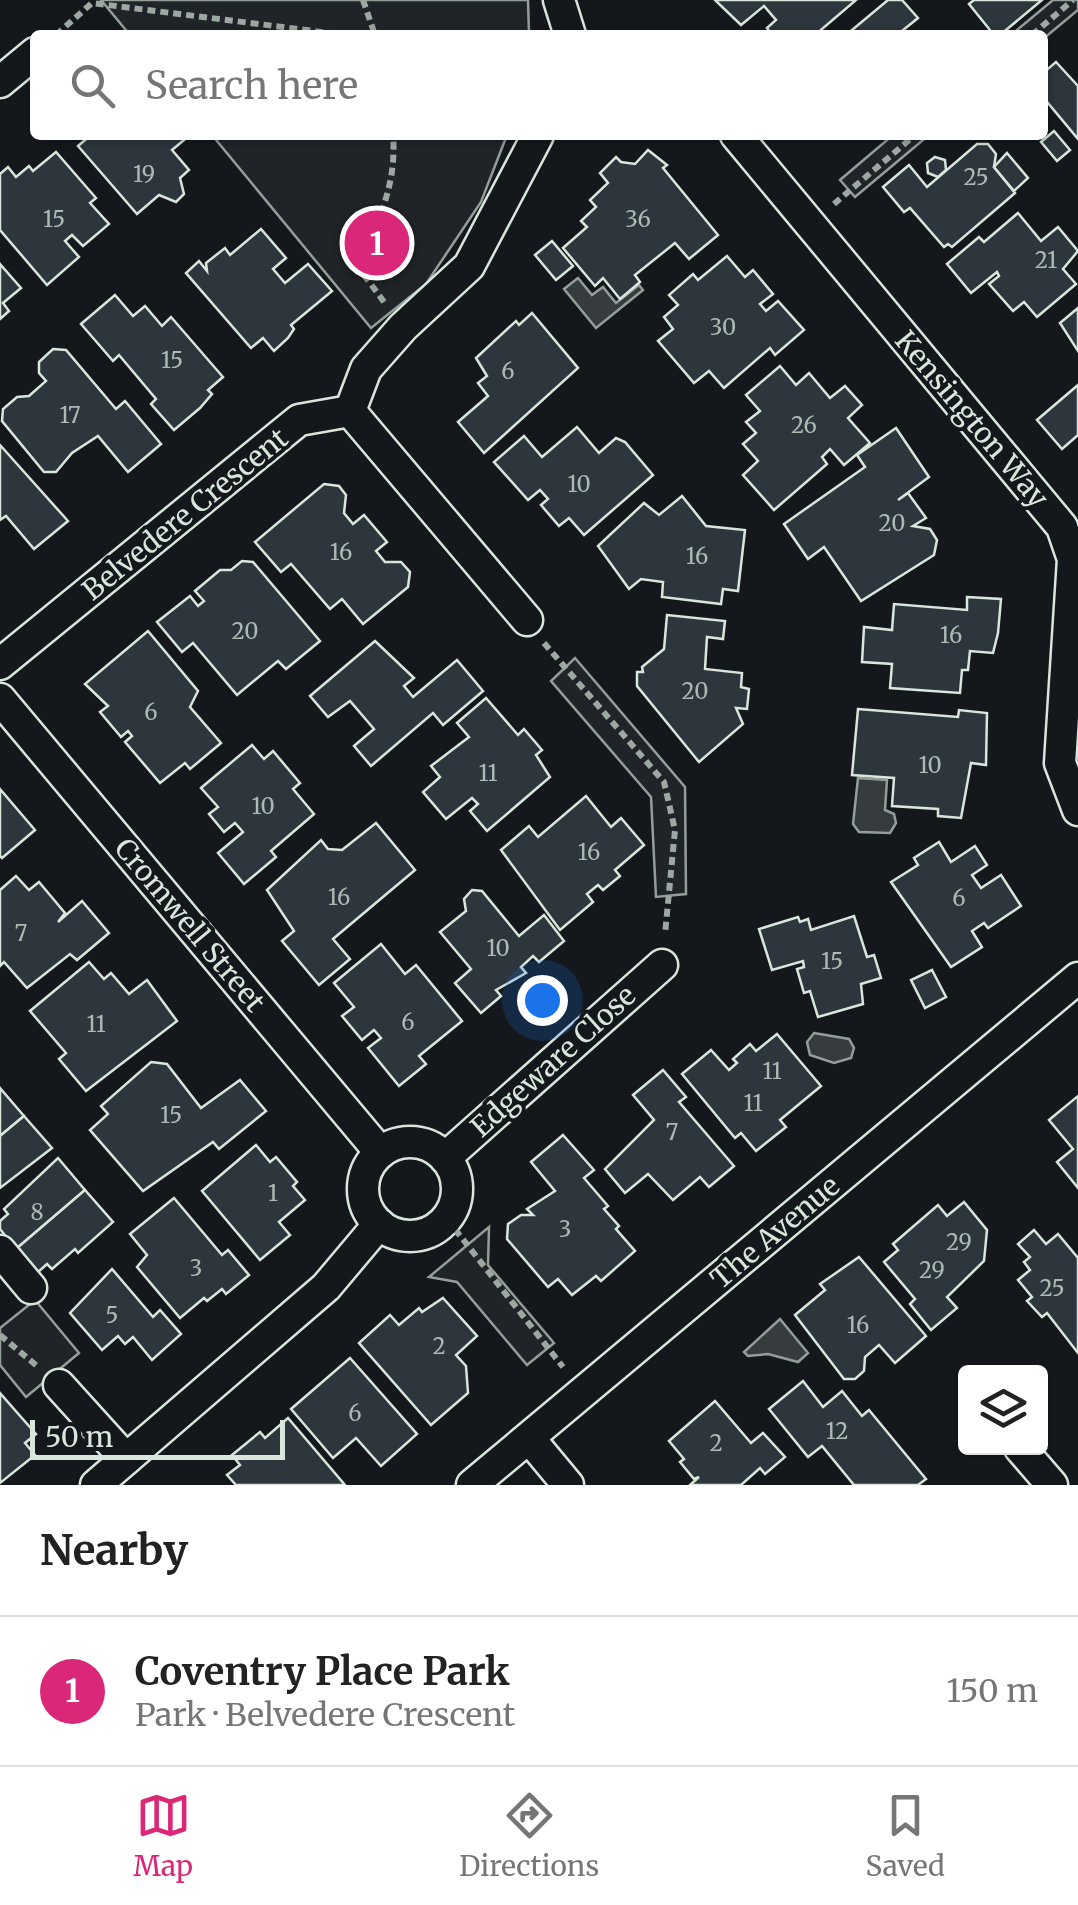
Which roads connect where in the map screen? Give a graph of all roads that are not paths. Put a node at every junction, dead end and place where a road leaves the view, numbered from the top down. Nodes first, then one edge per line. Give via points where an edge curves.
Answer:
1 (560, 0) edge
2 (569, 30) edge
3 (30, 56) edge
4 (0, 82) edge
5 (535, 140) edge
6 (740, 140) edge
7 (350, 410) junction
8 (527, 620) road end
9 (0, 664) edge
10 (0, 699) edge
11 (1078, 810) edge
12 (662, 966) road end
13 (1078, 978) edge
14 (380, 1152) junction
15 (445, 1158) junction
16 (379, 1224) junction
17 (0, 1251) edge
18 (31, 1288) dead end
19 (60, 1385) road end
20 (528, 1438) junction
21 (1026, 1455) edge
22 (126, 1460) junction
23 (96, 1485) edge
24 (472, 1485) edge
25 (568, 1485) edge
26 (1052, 1485) edge

1 - 2 street
3 - 4 street
5 - 7 street via 469,266 366,369
6 - 11 street, Kensington Way via 1062,527 1073,559 1060,762
7 - 8 street
7 - 9 street, Belvedere Crescent via 300,420
10 - 14 street, Cromwell Street
12 - 15 street, Edgeware Close
13 - 20 street, The Avenue
14 - 15 street via 421,1143
14 - 16 street via 363,1188
15 - 16 street via 457,1181 446,1219 436,1229 406,1236
16 - 22 street via 326,1288
17 - 18 street
19 - 22 street
20 - 24 street, The Avenue
20 - 25 street
21 - 26 street
22 - 23 street

